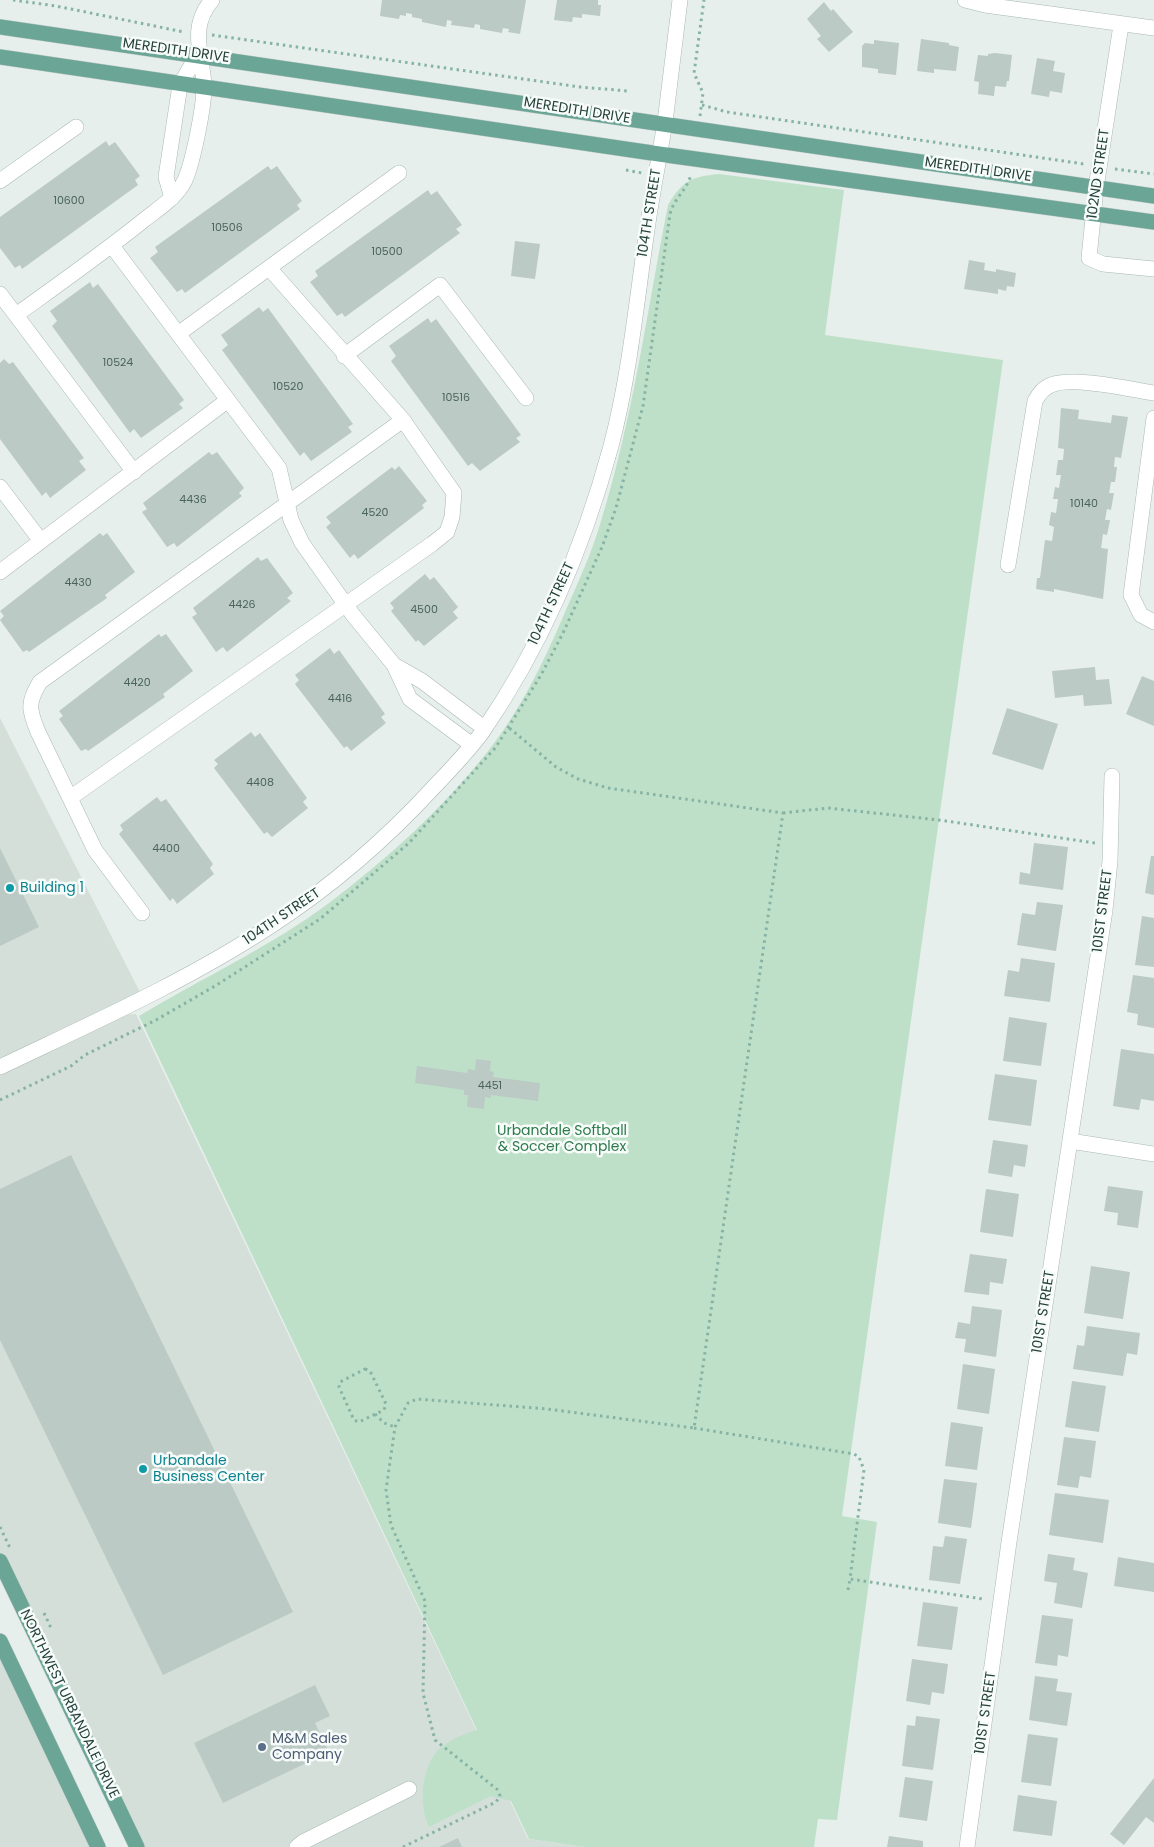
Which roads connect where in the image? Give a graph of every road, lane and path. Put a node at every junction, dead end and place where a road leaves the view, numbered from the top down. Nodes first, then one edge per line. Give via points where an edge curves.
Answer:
1 (13, 0) edge
2 (212, 0) edge
3 (680, 0) edge
4 (704, 0) edge
5 (965, 0) edge
6 (1120, 25) junction
7 (0, 26) edge
8 (1154, 28) edge
9 (198, 35) junction
10 (198, 54) junction
11 (0, 56) edge
12 (180, 85) junction
13 (204, 88) junction
14 (628, 91) dead end
15 (702, 105) junction
16 (701, 110) dead end
17 (664, 124) junction
18 (76, 127) dead end
19 (659, 154) junction
20 (1099, 166) junction
21 (399, 173) dead end
22 (1154, 174) edge
23 (0, 181) edge
24 (1096, 188) junction
25 (1154, 196) edge
26 (172, 198) junction
27 (1093, 214) junction
28 (1154, 222) edge
29 (112, 246) junction
30 (269, 268) junction
31 (1154, 269) edge
32 (0, 294) edge
33 (16, 316) junction
34 (178, 334) junction
35 (344, 356) junction
36 (1154, 393) edge
37 (526, 398) dead end
38 (228, 400) junction
39 (1154, 418) edge
40 (402, 420) junction
41 (134, 472) junction
42 (0, 487) edge
43 (287, 502) junction
44 (41, 541) junction
45 (1008, 565) dead end
46 (0, 572) edge
47 (345, 603) junction
48 (1154, 622) edge
49 (394, 665) junction
50 (508, 727) dead end
51 (484, 728) junction
52 (472, 745) junction
53 (1112, 776) dead end
54 (70, 798) junction
55 (783, 813) junction
56 (1110, 845) junction
57 (142, 913) dead end
58 (215, 986) dead end
59 (0, 1067) edge
60 (0, 1100) edge
61 (1070, 1141) junction
62 (1154, 1154) edge
63 (375, 1414) junction
64 (395, 1427) junction
65 (694, 1428) junction
66 (0, 1561) edge
67 (850, 1579) junction
68 (848, 1590) dead end
69 (983, 1598) dead end
70 (0, 1641) edge
71 (409, 1788) dead end
72 (98, 1847) edge
73 (137, 1847) edge
74 (297, 1847) edge
75 (403, 1847) edge
76 (967, 1847) edge

1 - 9 path
2 - 9 street via 199,24
3 - 17 street, 104TH STREET
4 - 15 path via 694,73 703,93
5 - 6 street
6 - 8 street
6 - 20 street, 102ND STREET
7 - 10 main road, MEREDITH DRIVE
9 - 10 street
9 - 14 path
10 - 12 street
10 - 13 street
10 - 17 main road, MEREDITH DRIVE
11 - 12 main road, MEREDITH DRIVE
12 - 13 main road, MEREDITH DRIVE
12 - 26 street via 166,177
13 - 19 main road, MEREDITH DRIVE
13 - 26 street via 192,160 184,182
15 - 16 path
15 - 20 path via 727,112
17 - 19 street, 104TH STREET
17 - 24 main road, MEREDITH DRIVE
18 - 23 street
19 - 27 main road, MEREDITH DRIVE
19 - 51 street, 104TH STREET via 627,363 602,477 574,558 540,635
20 - 22 path
20 - 24 street, 102ND STREET
21 - 30 street
24 - 25 main road, MEREDITH DRIVE
24 - 27 street, 102ND STREET
26 - 29 street
27 - 28 main road, MEREDITH DRIVE
27 - 31 street, 102ND STREET via 1089,258 1103,264
29 - 33 street
29 - 34 street
30 - 34 street
30 - 35 street
32 - 33 street
33 - 41 street
34 - 38 street
35 - 37 street via 440,285
35 - 40 street
36 - 45 street via 1067,381 1041,391 1034,401
38 - 41 street
38 - 43 street via 279,468
39 - 48 street via 1131,595 1141,615
40 - 43 street
40 - 47 street via 454,493 452,517 447,532
41 - 44 street
42 - 44 street
43 - 47 street via 302,543
43 - 54 street via 40,682 31,698 31,715
44 - 46 street
47 - 49 street
47 - 54 street
49 - 51 street via 422,681
49 - 52 street via 410,699
50 - 55 path via 556,766 578,779 608,788
51 - 52 street, 104TH STREET
52 - 59 street, 104TH STREET via 407,816 359,861 313,896 224,955 108,1016
53 - 56 street, 101ST STREET
54 - 57 street via 95,850
55 - 56 path via 828,808 939,820
55 - 65 path
56 - 61 street, 101ST STREET via 1105,910
58 - 60 path via 85,1055 71,1066
61 - 62 street
61 - 76 street, 101ST STREET
63 - 63 path via 384,1410 386,1404 370,1371 365,1369 340,1382 339,1387 354,1420 359,1422
63 - 64 path via 384,1423
64 - 65 path via 408,1403 417,1399 547,1409
64 - 75 path via 386,1490 391,1525 425,1601 423,1693 435,1740 498,1790 500,1796 496,1802
65 - 67 path via 859,1457 864,1470
66 - 73 main road, NORTHWEST URBANDALE DRIVE
67 - 68 path
67 - 69 path
70 - 72 main road
71 - 74 street

